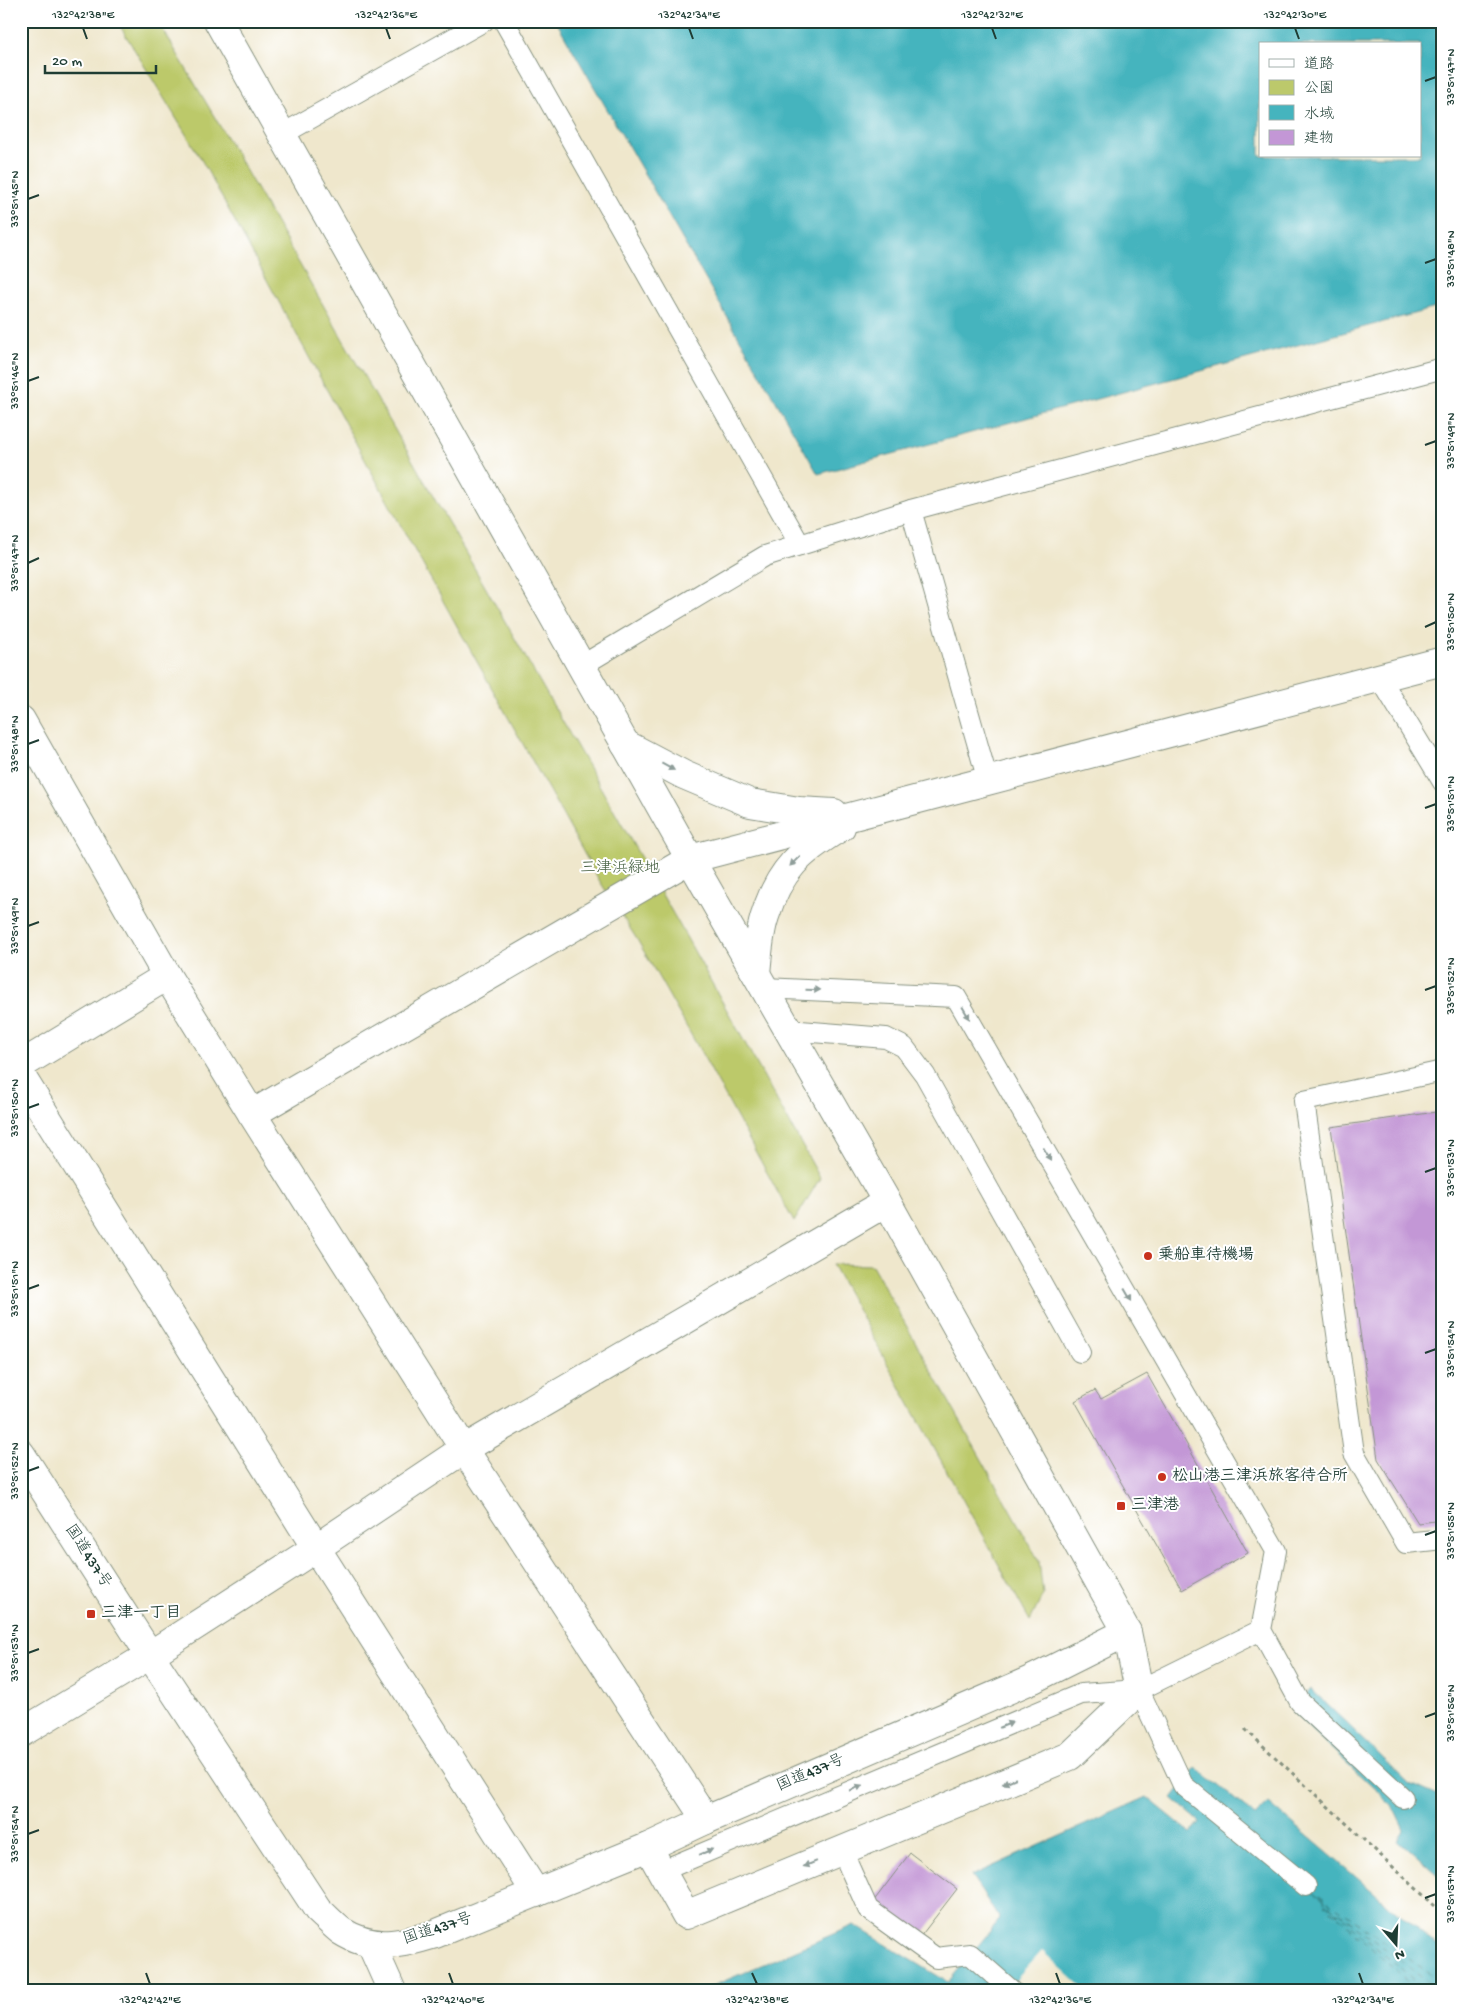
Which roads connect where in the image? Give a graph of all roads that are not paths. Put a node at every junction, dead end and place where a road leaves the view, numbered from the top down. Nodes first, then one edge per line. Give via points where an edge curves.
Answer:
1 (218, 21) edge
2 (484, 21) edge
3 (504, 21) edge
4 (281, 135) junction
5 (1443, 368) edge
6 (911, 510) junction
7 (800, 545) junction
8 (1443, 661) edge
9 (581, 666) junction
10 (1380, 678) junction
11 (21, 720) edge
12 (625, 744) junction
13 (988, 781) junction
14 (1443, 782) edge
15 (864, 814) junction
16 (690, 859) junction
17 (167, 976) junction
18 (760, 981) junction
19 (788, 1030) junction
20 (21, 1065) edge
21 (1443, 1071) edge
22 (21, 1076) edge
23 (252, 1114) junction
24 (887, 1202) junction
25 (1080, 1352) dead end
26 (464, 1448) junction
27 (21, 1454) edge
28 (1443, 1539) edge
29 (316, 1548) junction
30 (1261, 1630) junction
31 (1128, 1632) junction
32 (150, 1655) junction
33 (1139, 1690) junction
34 (21, 1733) edge
35 (1403, 1798) dead end
36 (706, 1820) junction
37 (648, 1847) junction
38 (842, 1851) junction
39 (661, 1870) junction
40 (1306, 1886) dead end
41 (536, 1893) junction
42 (371, 1944) junction
43 (392, 1991) edge
44 (1012, 1991) edge

1 - 4 main road
2 - 4 lane
3 - 7 lane
4 - 9 main road
5 - 6 lane
6 - 7 lane
6 - 13 lane
7 - 9 lane via 765,556
8 - 10 main road
9 - 12 main road
10 - 13 main road
10 - 14 lane
11 - 17 main road
12 -> 15 main road via 684,775 750,802 799,811
12 - 16 main road
13 - 15 main road
15 - 16 main road
15 -> 18 main road via 816,842 792,863 778,884 764,917
16 - 18 main road
16 - 23 main road
17 - 20 main road
17 - 23 main road
18 - 19 main road
18 -> 30 lane via 956,996 1276,1551
19 - 24 main road
19 - 25 lane via 886,1038 904,1047 925,1075
21 - 28 lane via 1304,1101 1354,1453 1406,1543
22 - 29 main road
23 - 26 main road
24 - 26 main road
24 - 31 main road
26 - 29 main road
26 - 36 main road
27 - 32 main road, 国道437号
29 - 32 main road
29 - 41 main road
30 - 33 lane
30 - 35 lane via 1300,1702
31 - 33 main road
31 - 36 main road, 国道437号 via 1033,1678
32 - 34 main road
32 - 42 main road, 国道437号 via 318,1910 341,1930
33 -> 38 main road via 1070,1756
39 -> 33 lane via 1081,1694
33 - 40 lane via 1183,1784
36 - 37 main road, 国道437号
37 - 39 main road
37 - 41 main road, 国道437号
38 -> 39 main road via 686,1915
38 - 44 lane via 868,1909 936,1958 970,1954
41 - 42 main road, 国道437号 via 435,1934 404,1943
42 - 43 main road

